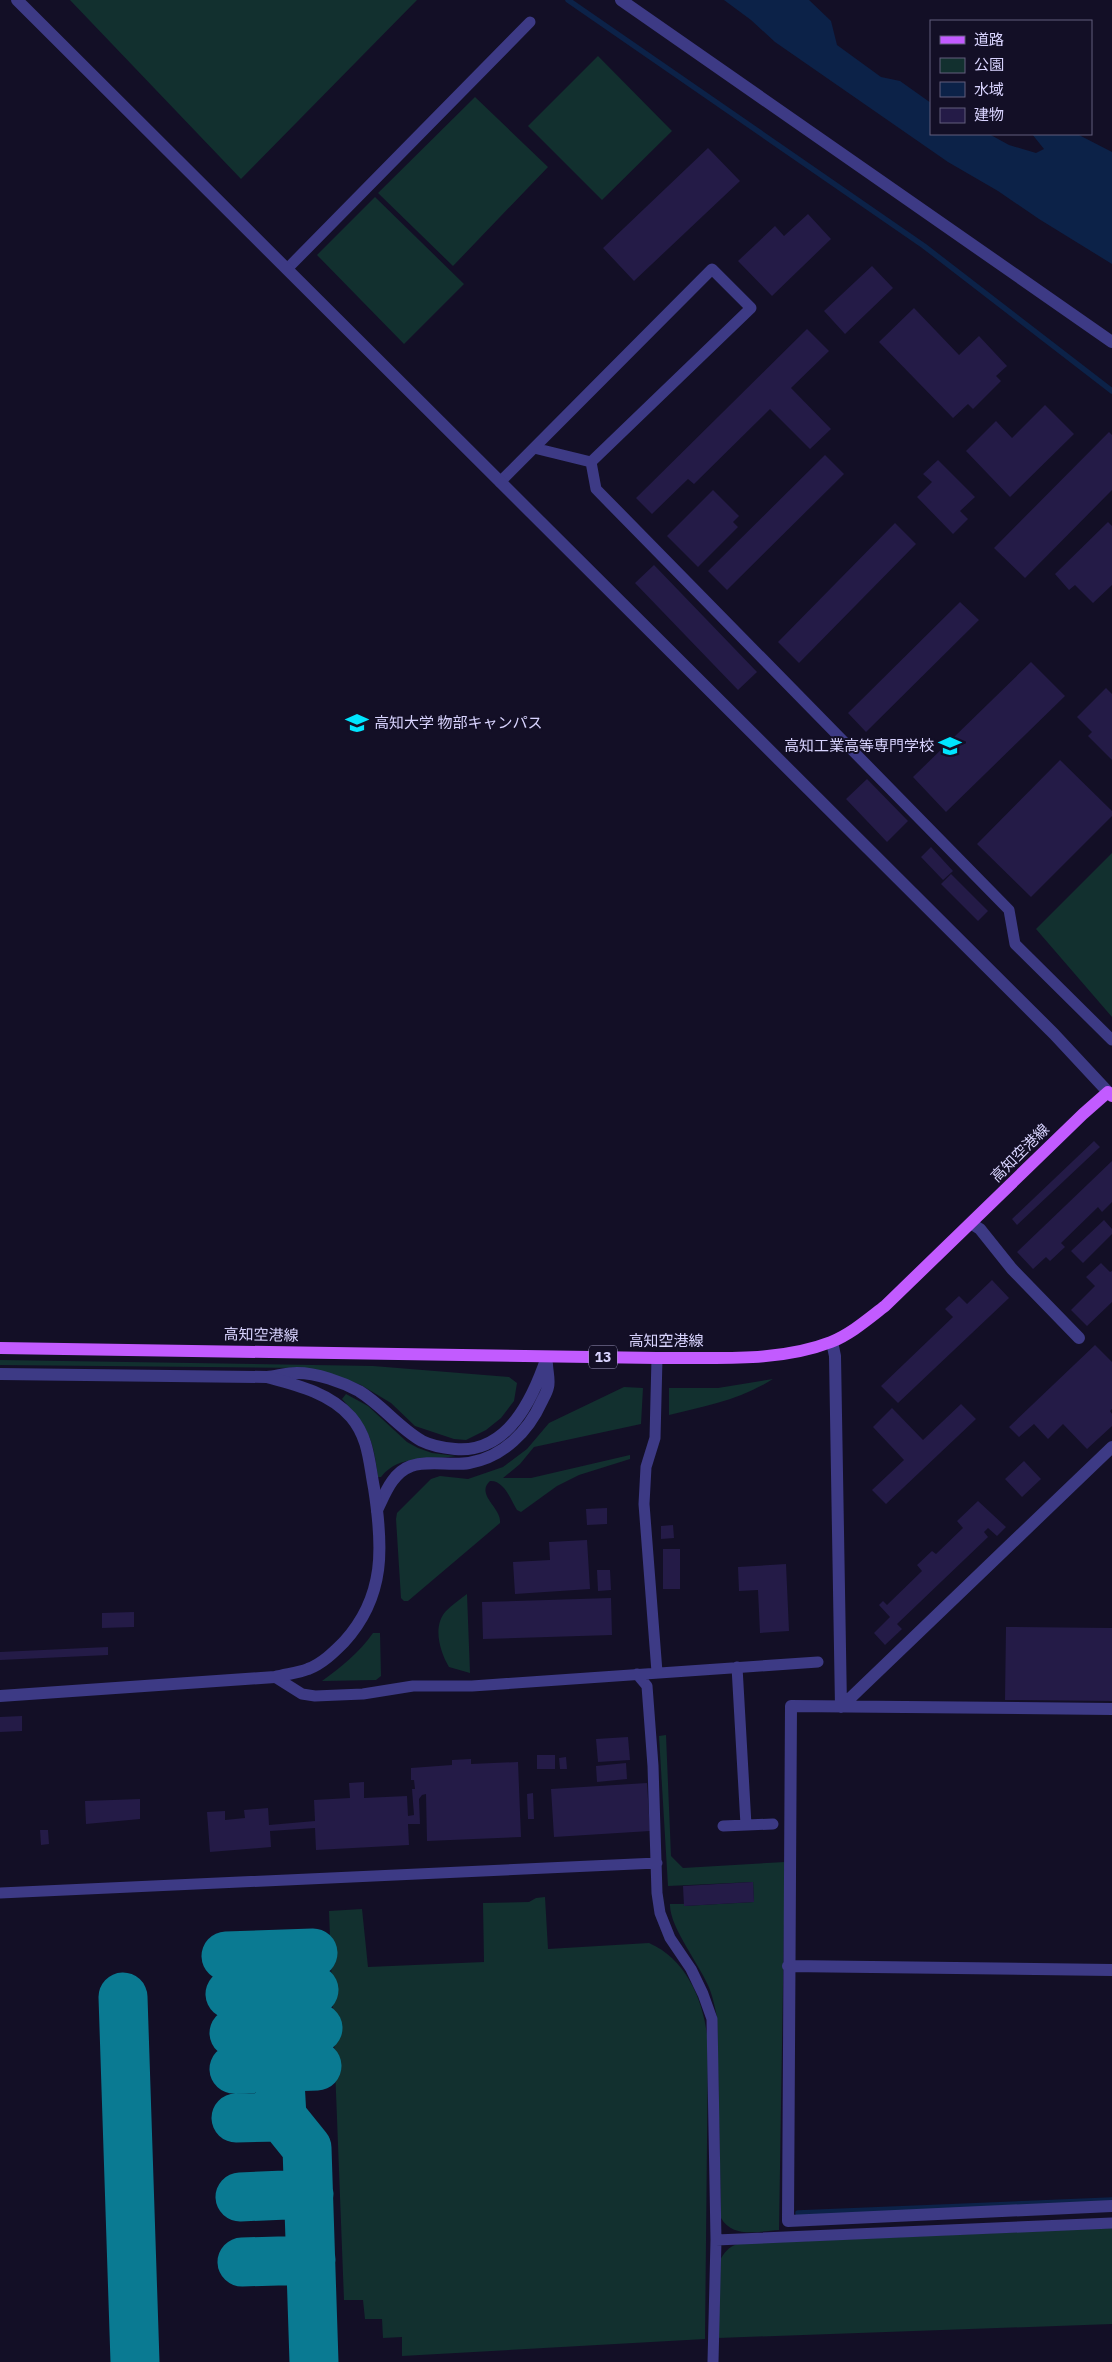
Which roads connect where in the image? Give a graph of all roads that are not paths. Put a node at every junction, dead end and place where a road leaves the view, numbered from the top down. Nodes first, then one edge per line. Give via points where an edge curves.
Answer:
1 (17, 0) edge
2 (621, 0) edge
3 (530, 22) dead end
4 (287, 269) junction
5 (1112, 342) edge
6 (534, 448) junction
7 (591, 462) junction
8 (500, 482) junction
9 (1112, 1040) edge
10 (1110, 1094) edge
11 (972, 1224) junction
12 (1079, 1338) dead end
13 (832, 1342) junction
14 (0, 1348) edge
15 (547, 1357) junction
16 (657, 1358) junction
17 (0, 1374) edge
18 (267, 1377) junction
19 (1110, 1451) edge
20 (377, 1510) junction
21 (818, 1662) dead end
22 (737, 1667) junction
23 (657, 1672) junction
24 (637, 1674) junction
25 (275, 1677) junction
26 (0, 1696) edge
27 (841, 1707) junction
28 (1112, 1710) edge
29 (773, 1824) dead end
30 (746, 1825) junction
31 (723, 1826) dead end
32 (657, 1863) junction
33 (0, 1893) edge
34 (788, 1966) junction
35 (1112, 1970) edge
36 (1112, 2206) edge
37 (1112, 2223) edge
38 (716, 2240) junction
39 (713, 2362) edge

1 - 4 street
2 - 5 street
3 - 4 lane
4 - 8 street
6 - 7 lane
6 - 7 lane via 712,269 751,308
6 - 8 lane
7 - 9 lane via 596,489 1009,910 1015,944
8 - 10 street via 1054,1034
10 - 11 main road, 高知空港線 / 13 via 1069,1127
11 - 12 street
11 - 13 main road, 高知空港線 / 13 via 884,1306
13 - 16 main road, 高知空港線 / 13 via 808,1350 779,1354
13 - 27 street via 836,1356
14 - 15 main road, 高知空港線 / 13
15 - 16 main road, 高知空港線 / 13
15 - 18 street via 537,1386 520,1417 494,1440 464,1450 423,1442 372,1400 340,1383 298,1373
15 - 20 street via 548,1387 530,1423 511,1443 486,1458 468,1463 410,1466 390,1484
16 - 23 lane via 655,1438 646,1467 644,1504
17 - 18 street
18 - 20 street via 316,1392 335,1402 351,1417 367,1445
19 - 27 street
20 - 25 street via 379,1573 364,1616 322,1662 308,1670
21 - 22 lane
22 - 23 lane
22 - 30 lane
23 - 24 lane
24 - 25 lane via 472,1686 414,1686 363,1694 315,1696 302,1694
24 - 32 lane via 647,1686
25 - 26 street
27 - 28 street
27 - 34 street via 792,1706
29 - 30 lane
30 - 31 lane
32 - 33 lane
32 - 38 lane via 660,1913 670,1938 691,1969 712,2019
34 - 35 street
34 - 36 street via 788,2222
37 - 38 lane
38 - 39 lane

